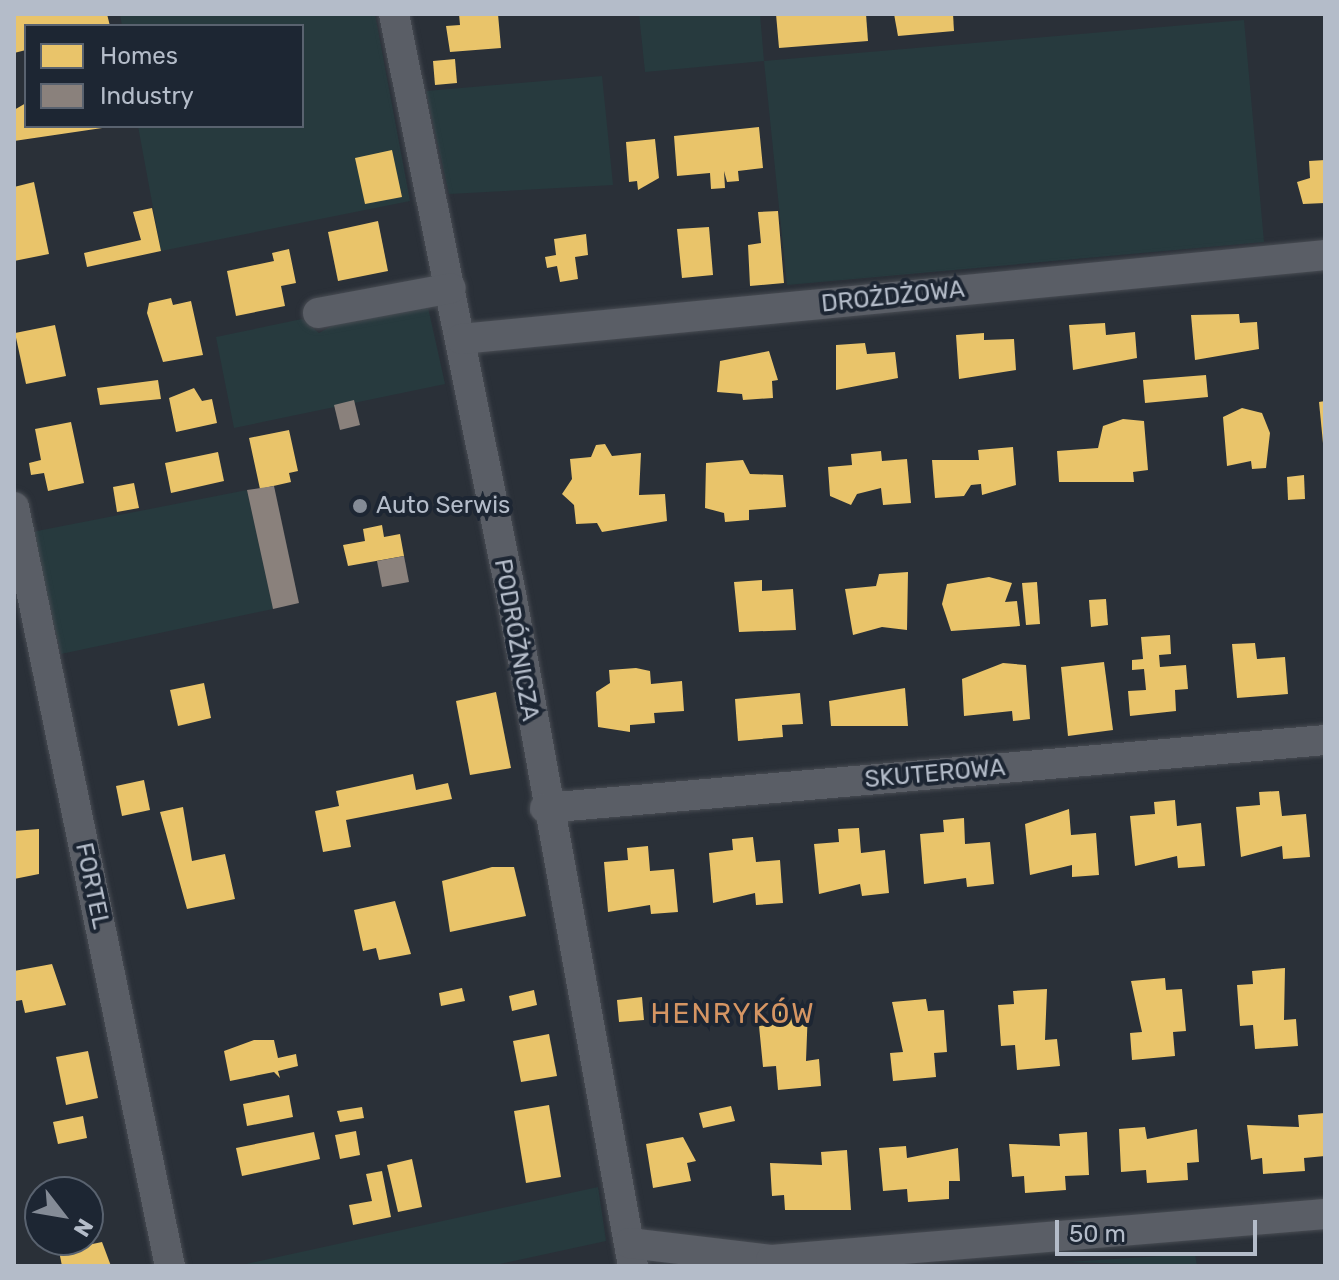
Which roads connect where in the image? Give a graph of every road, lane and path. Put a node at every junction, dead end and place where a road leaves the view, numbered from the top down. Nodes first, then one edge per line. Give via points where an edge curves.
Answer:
1 (394, 14) edge
2 (1325, 255) edge
3 (451, 288) junction
4 (318, 313) dead end
5 (461, 339) junction
6 (14, 507) edge
7 (1325, 740) edge
8 (545, 808) junction
9 (1325, 1214) edge
10 (631, 1255) edge
11 (170, 1266) edge

1 - 3 street, PODRÓŻNICZA
2 - 5 street, DROŻDŻOWA
3 - 4 street
3 - 5 street, PODRÓŻNICZA
5 - 8 street, PODRÓŻNICZA
6 - 11 street, FORTEL
7 - 8 street, SKUTEROWA
8 - 10 street, PODRÓŻNICZA
9 - 10 street via 771,1260

